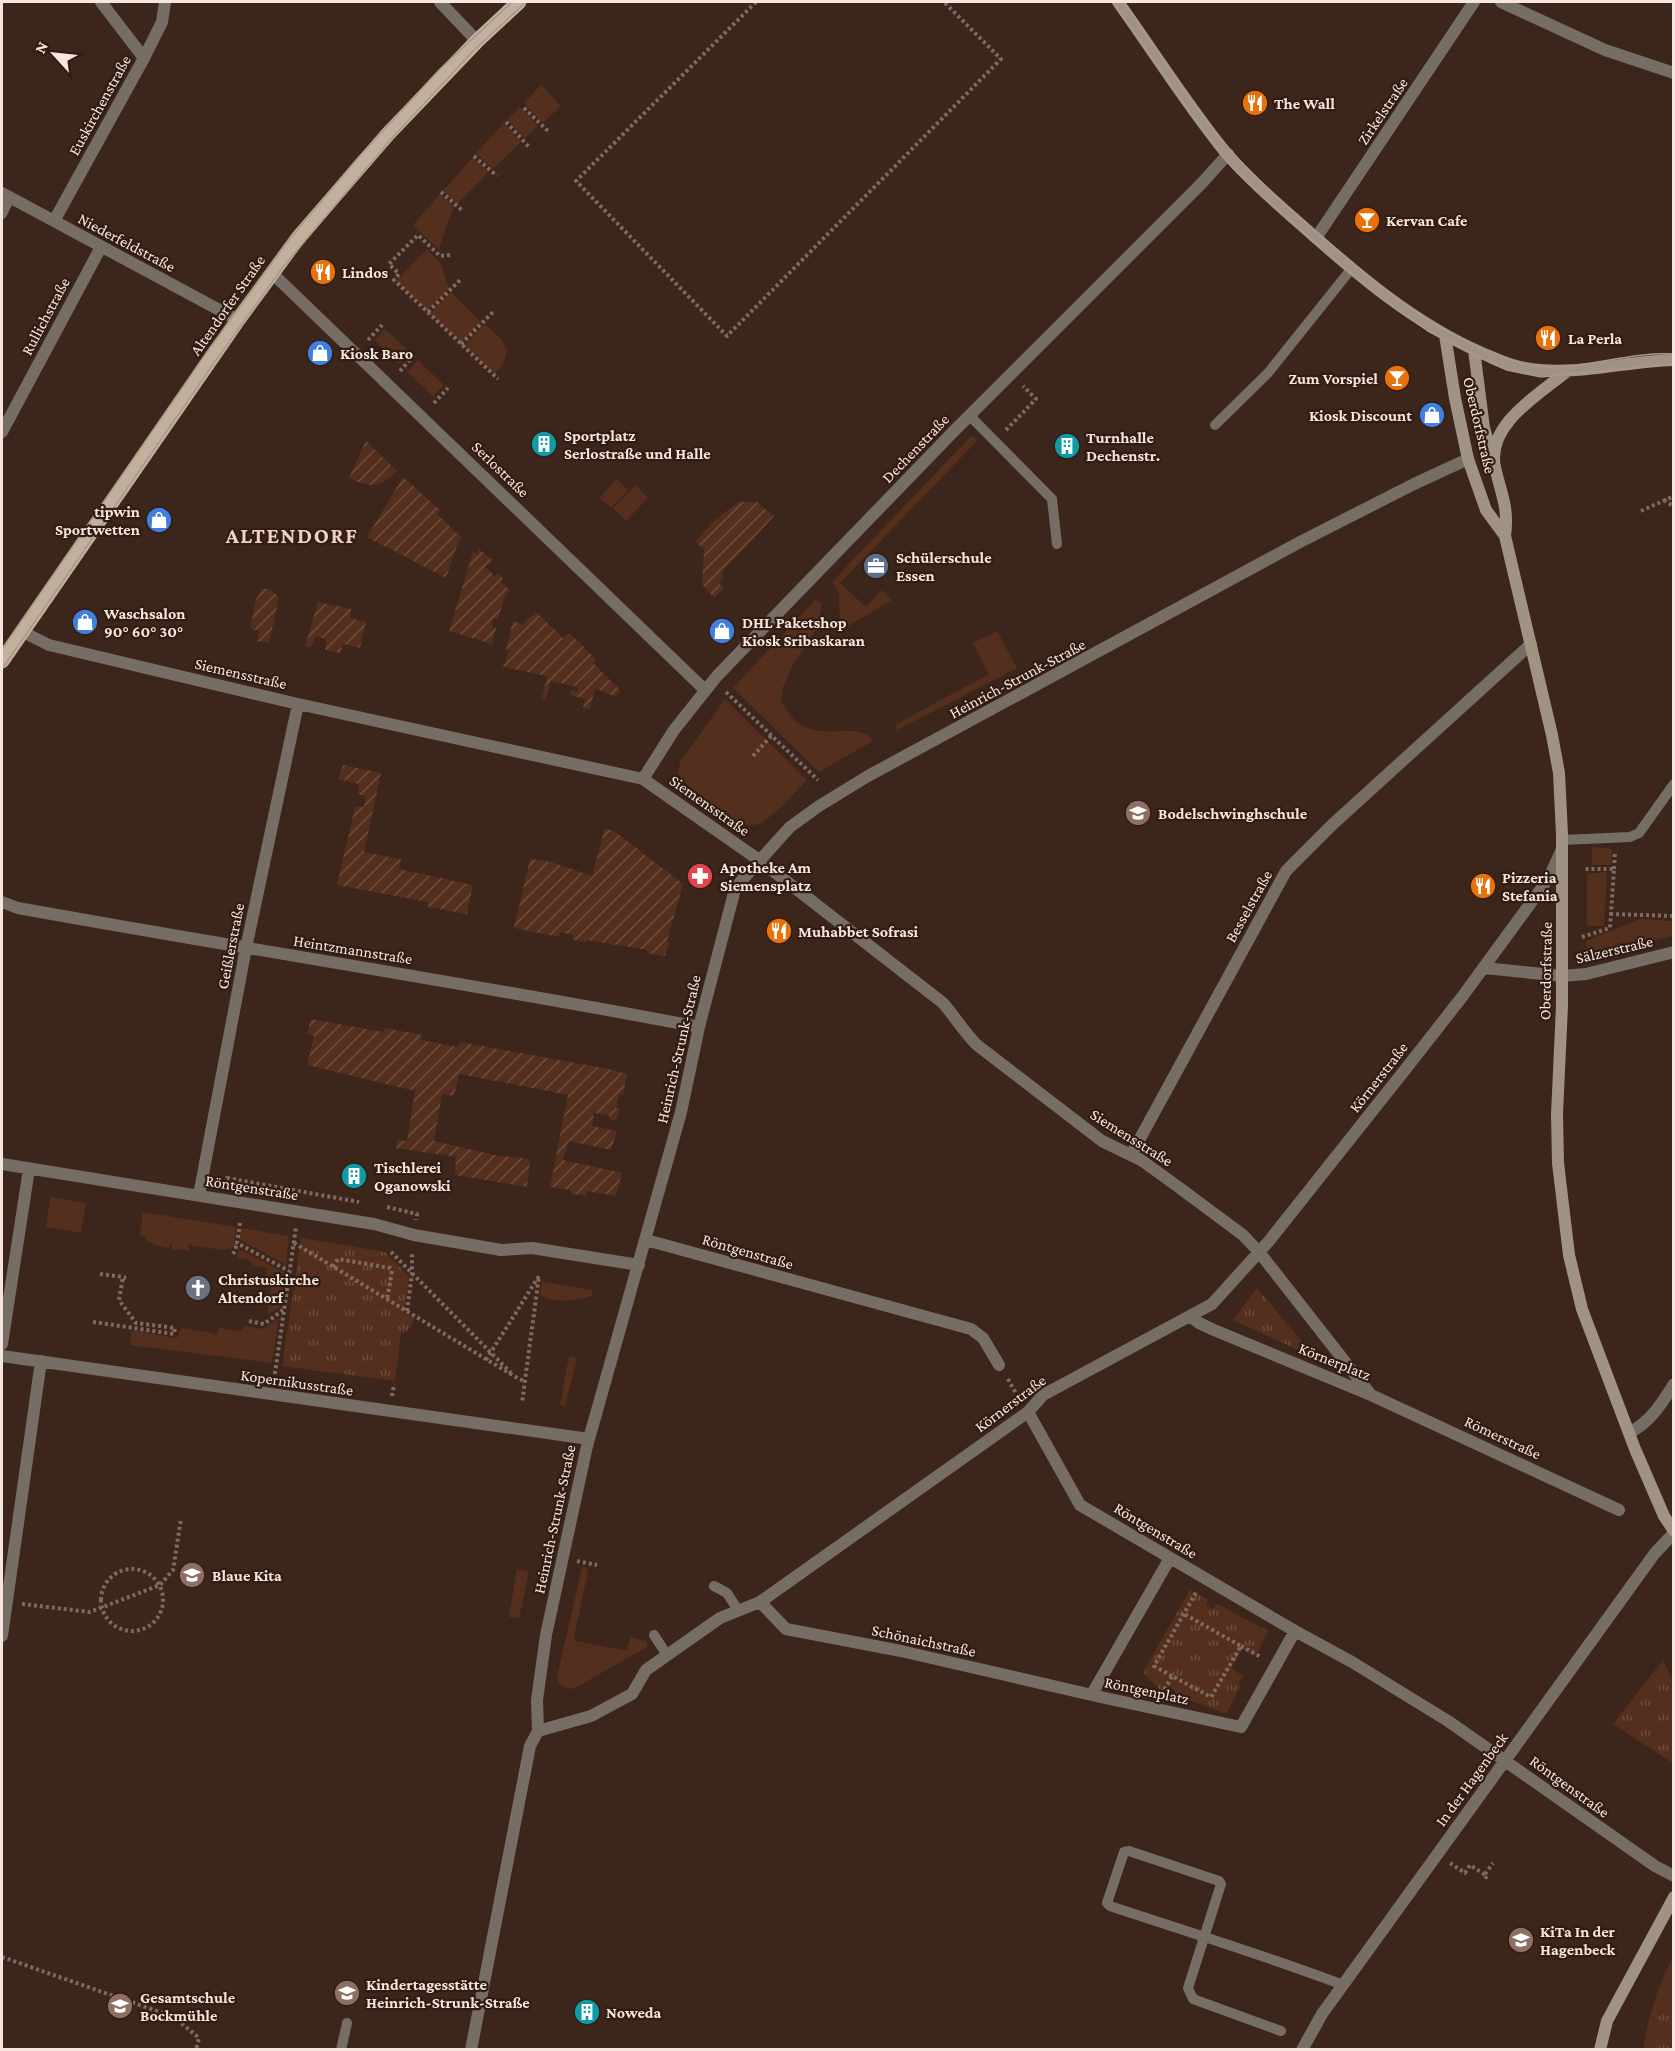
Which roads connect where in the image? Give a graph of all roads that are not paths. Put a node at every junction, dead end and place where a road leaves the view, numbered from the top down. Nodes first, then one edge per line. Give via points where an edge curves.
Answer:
1 (101, 2) edge
2 (165, 2) edge
3 (440, 2) edge
4 (519, 2) edge
5 (1119, 2) edge
6 (1474, 2) edge
7 (1501, 2) edge
8 (477, 40) junction
9 (144, 58) junction
10 (1674, 73) edge
11 (1228, 154) junction
12 (6, 195) edge
13 (2, 214) edge
14 (54, 221) junction
15 (1316, 238) junction
16 (101, 247) junction
17 (1352, 268) junction
18 (272, 273) junction
19 (237, 320) junction
20 (1445, 335) junction
21 (1474, 350) junction
22 (1674, 360) edge
23 (1566, 372) junction
24 (969, 415) junction
25 (1215, 425) dead end
26 (2, 432) edge
27 (1468, 459) junction
28 (1494, 465) junction
29 (1505, 536) junction
30 (1057, 544) dead end
31 (21, 631) junction
32 (1531, 644) junction
33 (2, 661) edge
34 (705, 690) junction
35 (298, 704) junction
36 (642, 779) junction
37 (1674, 784) edge
38 (1562, 844) junction
39 (759, 860) junction
40 (2, 902) edge
41 (246, 948) junction
42 (1674, 952) edge
43 (1484, 968) junction
44 (1562, 976) junction
45 (699, 1027) junction
46 (1131, 1155) junction
47 (2, 1164) edge
48 (29, 1169) junction
49 (199, 1195) junction
50 (646, 1240) junction
51 (1259, 1252) junction
52 (639, 1265) junction
53 (1191, 1317) junction
54 (2, 1344) edge
55 (2, 1356) edge
56 (41, 1361) junction
57 (999, 1365) road end
58 (1674, 1384) edge
59 (1371, 1395) junction
60 (1028, 1412) junction
61 (1629, 1433) junction
62 (588, 1439) junction
63 (1619, 1510) dead end
64 (1674, 1532) edge
65 (1170, 1558) junction
66 (714, 1586) dead end
67 (760, 1602) junction
68 (738, 1610) junction
69 (1294, 1631) junction
70 (654, 1635) dead end
71 (2, 1636) edge
72 (667, 1655) junction
73 (1092, 1694) junction
74 (538, 1731) junction
75 (1505, 1760) junction
76 (1674, 1876) edge
77 (1674, 1897) edge
78 (1204, 1937) junction
79 (1343, 1985) junction
80 (346, 2023) dead end
81 (1281, 2031) dead end
82 (341, 2049) edge
83 (471, 2049) edge
84 (1302, 2049) edge
85 (1600, 2049) edge

1 - 9 street
2 - 9 street, Euskirchenstraße via 162,22
3 - 8 street
4 - 8 main road, Altendorfer Straße
5 - 11 street via 1196,115
6 - 15 street, Zirkelstraße
7 - 10 street via 1605,50
8 - 18 main road, Altendorfer Straße via 340,188
9 - 14 street, Euskirchenstraße
11 - 15 street
11 - 24 street, Dechenstraße
12 - 13 lane
12 - 14 street, Niederfeldstraße
14 - 16 street, Niederfeldstraße
15 - 17 street
16 - 19 street, Niederfeldstraße
16 - 26 street, Rullichstraße
17 - 20 street
17 - 25 lane via 1268,373
18 - 19 main road, Altendorfer Straße
18 - 34 street, Serlostraße
19 - 31 main road, Altendorfer Straße
20 - 21 street
20 - 27 street, Oberdorfstraße
21 - 23 street via 1522,368
21 - 28 street via 1484,428
22 - 23 street
23 - 28 street via 1510,419 1495,445
24 - 30 lane via 1052,499
24 - 34 street, Dechenstraße
27 - 29 street, Oberdorfstraße via 1486,510
27 - 39 street, Heinrich-Strunk-Straße via 1300,542 868,776 790,827
28 - 29 street via 1505,502
29 - 32 street, Oberdorfstraße
31 - 33 main road, Altendorfer Straße
31 - 35 street, Siemensstraße via 49,645
32 - 38 street, Oberdorfstraße via 1559,773
32 - 46 street, Besselstraße via 1286,871
34 - 36 street, Dechenstraße
35 - 36 street, Siemensstraße
35 - 41 street, Geißlerstraße
36 - 39 street, Siemensstraße
37 - 38 lane via 1639,832 1630,837
38 - 43 street, Körnerstraße via 1541,889
38 - 44 street, Oberdorfstraße
39 - 45 street, Heinrich-Strunk-Straße via 735,889
39 - 46 street, Siemensstraße via 942,1003 977,1045 1102,1141
40 - 41 street, Heintzmannstraße
41 - 45 street, Heintzmannstraße
41 - 49 street, Geißlerstraße
42 - 44 street, Sälzerstraße via 1586,974
43 - 44 street
43 - 51 street, Körnerstraße
44 - 61 street, Oberdorfstraße via 1558,1143 1565,1230 1582,1309
45 - 50 street, Heinrich-Strunk-Straße via 681,1112
46 - 51 street, Siemensstraße via 1243,1235
47 - 48 street, Röntgenstraße
48 - 49 street, Röntgenstraße
48 - 54 street
49 - 52 street, Röntgenstraße via 501,1250 532,1248
50 - 52 street, Heinrich-Strunk-Straße
50 - 57 street, Röntgenstraße via 971,1329 983,1338
51 - 53 street, Körnerstraße via 1212,1304
51 - 59 street, Körnerplatz
52 - 62 street, Heinrich-Strunk-Straße
53 - 59 street, Körnerplatz
53 - 60 street, Körnerstraße via 1043,1395
55 - 56 street, Kopernikusstraße
56 - 62 street, Kopernikusstraße
56 - 71 street
58 - 61 street via 1655,1413
59 - 63 street, Römerstraße
60 - 65 street, Röntgenstraße via 1080,1504
60 - 67 street, Körnerstraße
61 - 64 street, Oberdorfstraße
62 - 74 street, Heinrich-Strunk-Straße via 546,1635 537,1700
64 - 75 street, In der Hagenbeck
65 - 69 street, Röntgenstraße
65 - 73 street, Röntgenplatz
66 - 68 lane via 727,1593
67 - 68 street, Körnerstraße
67 - 73 street, Schönaichstraße via 786,1629
68 - 72 street, Körnerstraße
69 - 73 street, Röntgenplatz via 1241,1727
69 - 75 street, Röntgenstraße via 1352,1662
70 - 72 lane
72 - 74 street, Körnerstraße via 646,1670 632,1694 591,1716
74 - 83 street, Heinrich-Strunk-Straße via 530,1746
75 - 76 street, Röntgenstraße
75 - 79 street, In der Hagenbeck
77 - 85 street via 1607,2021
78 - 78 lane via 1107,1903 1124,1852 1219,1881
78 - 79 lane
78 - 81 lane via 1188,1988 1193,1999
79 - 84 street, In der Hagenbeck
80 - 82 lane

